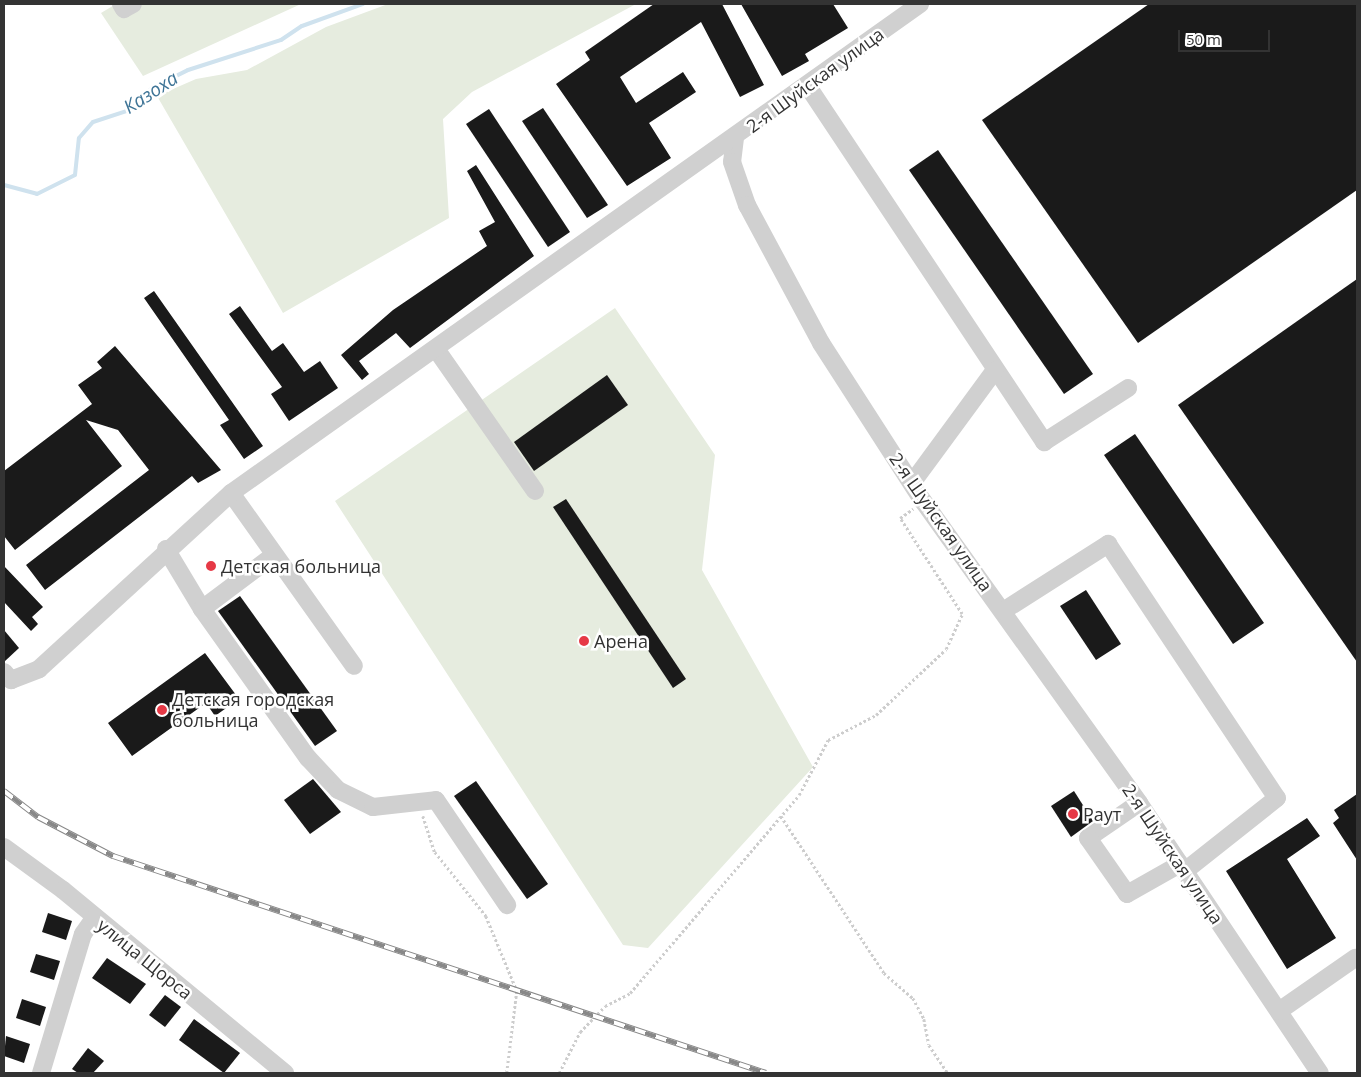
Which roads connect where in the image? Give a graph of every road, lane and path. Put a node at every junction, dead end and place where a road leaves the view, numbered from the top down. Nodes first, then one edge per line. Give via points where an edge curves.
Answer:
1 (121, 4) edge
2 (133, 4) edge
3 (920, 4) edge
4 (807, 85) junction
5 (735, 138) junction
6 (704, 161) junction
7 (732, 162) junction
8 (436, 349) junction
9 (995, 370) junction
10 (1128, 388) dead end
11 (912, 483) junction
12 (535, 491) dead end
13 (231, 493) junction
14 (924, 500) junction
15 (166, 549) junction
16 (274, 555) junction
17 (202, 609) junction
18 (1003, 611) junction
19 (354, 666) dead end
20 (4, 672) edge
21 (418, 803) junction
22 (1139, 803) junction
23 (781, 816) junction
24 (4, 847) edge
25 (1182, 867) junction
26 (507, 905) dead end
27 (95, 918) junction
28 (1355, 958) dead end
29 (1279, 1011) junction
30 (47, 1069) edge
31 (285, 1073) edge
32 (507, 1073) edge
33 (560, 1073) edge
34 (948, 1073) edge
35 (1320, 1073) edge

1 - 2 street via 124,9
3 - 4 street, 2-я Шуйская улица
4 - 5 street, 2-я Шуйская улица
4 - 9 street
5 - 6 street
5 - 7 street, 2-я Шуйская улица
6 - 7 street
6 - 8 street
7 - 11 street, 2-я Шуйская улица via 747,205 792,295
8 - 12 street
8 - 13 street
9 - 10 street via 1044,442
9 - 11 street
11 - 14 street, 2-я Шуйская улица
13 - 15 street
13 - 16 street
14 - 18 street, 2-я Шуйская улица
14 - 23 path via 900,518 962,614 946,649 876,715 828,740 799,795
15 - 17 street
15 - 20 street via 39,669 11,680
16 - 17 street
16 - 19 street
17 - 21 street via 308,758 338,790 373,807
18 - 22 street, 2-я Шуйская улица
18 - 25 street via 1108,544 1277,798
21 - 26 street via 436,800
21 - 32 path via 435,852 486,916 517,991
22 - 25 street, 2-я Шуйская улица
22 - 25 street via 1088,838 1127,894
23 - 33 path via 630,993 605,1006 580,1032
23 - 34 path via 884,973 913,998 924,1019 929,1045
24 - 27 street, улица Щорса
25 - 29 street, 2-я Шуйская улица
27 - 30 street via 83,934
27 - 31 street, улица Щорса
28 - 29 street
29 - 35 street, 2-я Шуйская улица

